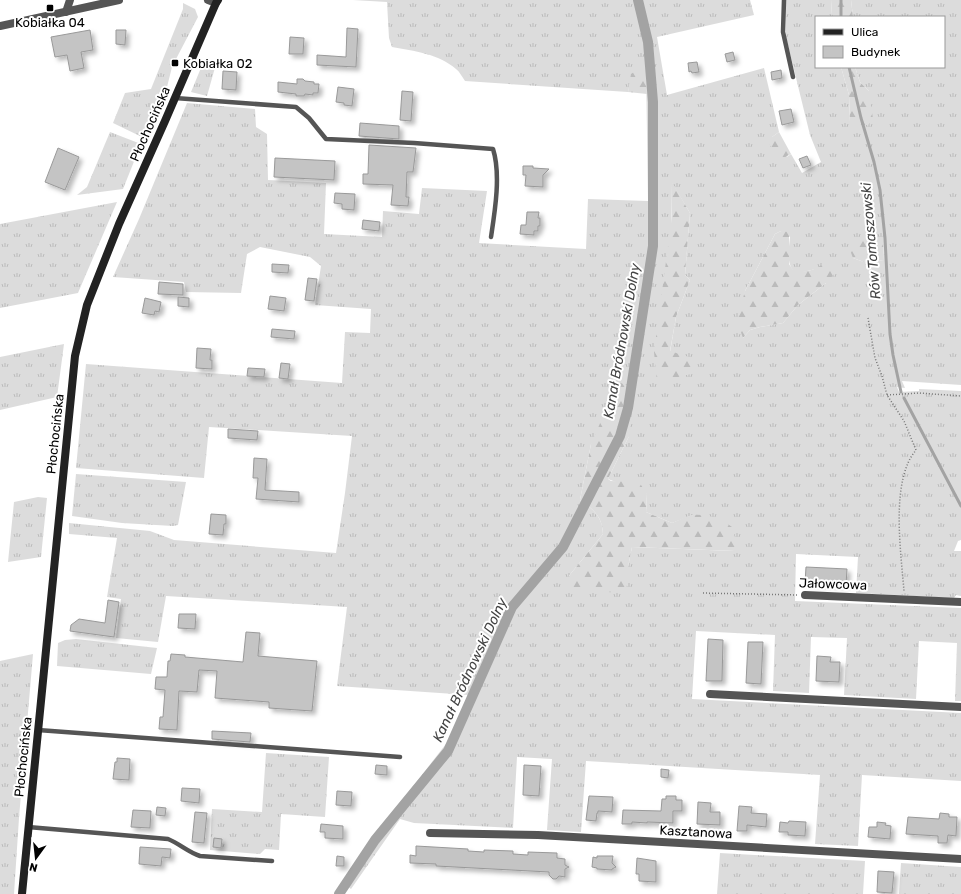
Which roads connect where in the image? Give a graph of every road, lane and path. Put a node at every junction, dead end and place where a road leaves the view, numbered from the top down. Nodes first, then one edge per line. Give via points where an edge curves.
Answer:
1 (70, 0) edge
2 (120, 0) edge
3 (784, 0) edge
4 (214, 1) edge
5 (66, 12) junction
6 (0, 26) edge
7 (793, 77) dead end
8 (175, 98) junction
9 (491, 237) dead end
10 (868, 318) dead end
11 (887, 396) junction
12 (961, 396) edge
13 (703, 593) dead end
14 (805, 595) joint
15 (905, 599) junction
16 (961, 602) edge
17 (710, 694) dead end
18 (961, 707) edge
19 (38, 730) junction
20 (400, 757) dead end
21 (28, 827) junction
22 (430, 833) dead end
23 (961, 859) edge
24 (272, 861) dead end
25 (22, 894) edge

1 - 5 street
2 - 5 street
3 - 7 lane via 783,32
4 - 8 main road, Płochocińska
5 - 6 street
8 - 9 lane via 296,107 326,139 493,149 496,158 496,201
8 - 19 main road, Płochocińska via 119,224 87,305 75,356
10 - 11 path via 875,358
11 - 12 path via 919,393
11 - 15 path via 904,421 916,450 908,462 901,487 900,543
13 - 14 path, Jałowcowa
14 - 15 street, Jałowcowa
15 - 16 street, Jałowcowa
17 - 18 street
19 - 20 lane
19 - 21 main road, Płochocińska
21 - 24 lane via 168,839 200,856
21 - 25 main road, Płochocińska
22 - 23 street, Kasztanowa via 538,835

